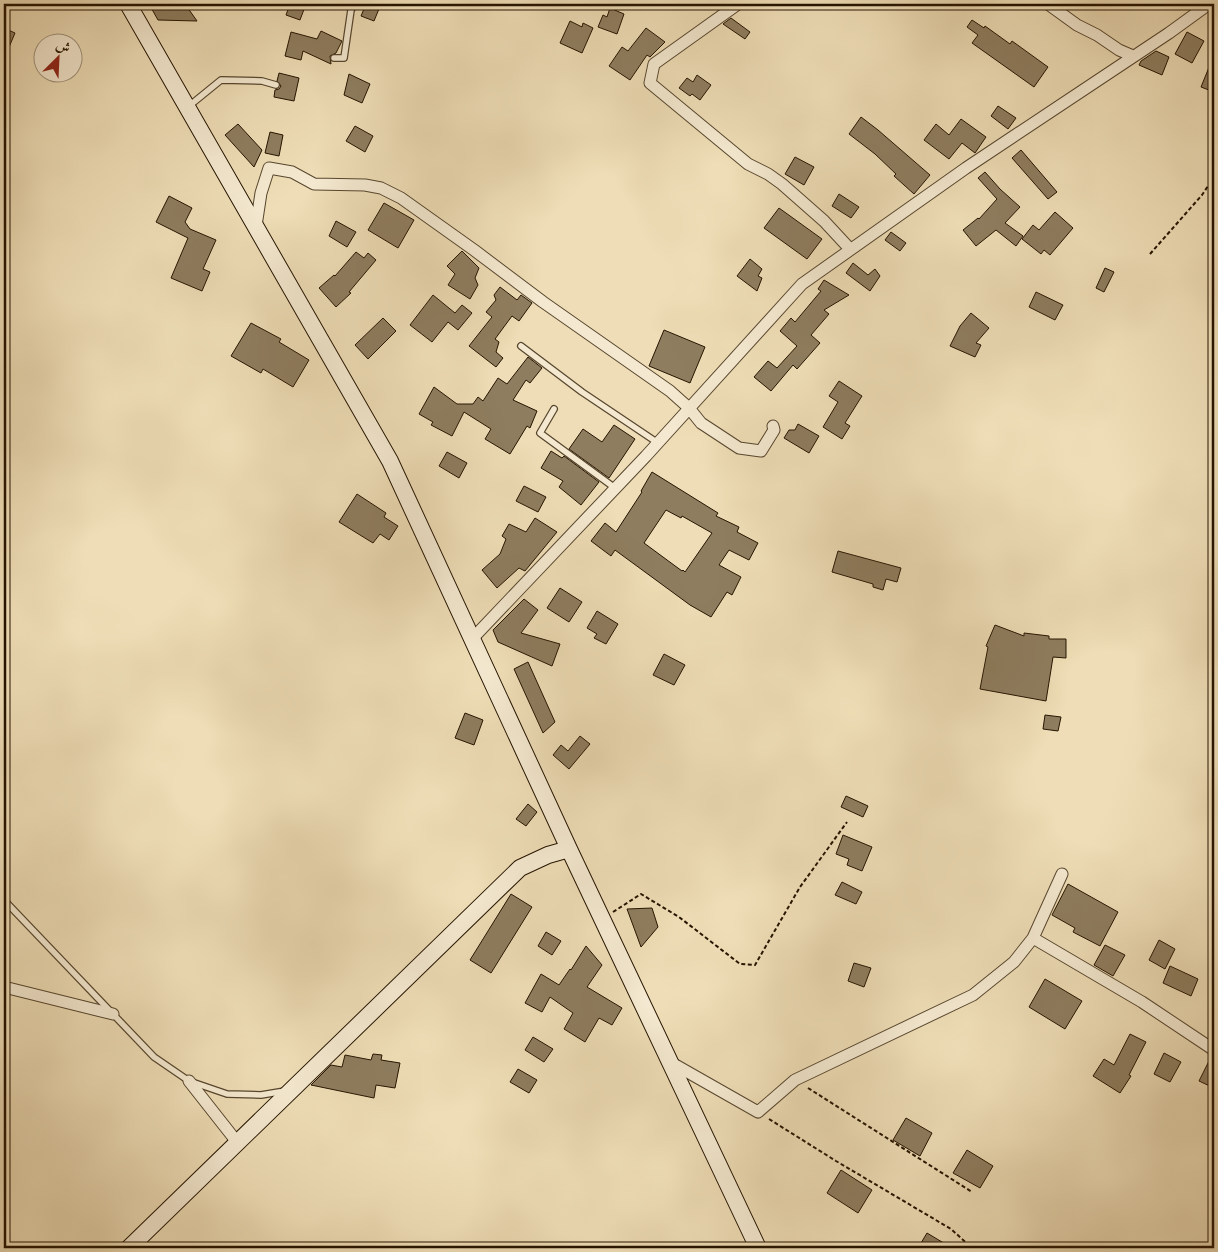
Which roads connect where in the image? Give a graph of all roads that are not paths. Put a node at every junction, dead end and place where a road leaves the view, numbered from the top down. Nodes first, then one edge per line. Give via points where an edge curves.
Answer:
1 (128, 4) edge
2 (355, 4) edge
3 (738, 4) edge
4 (1048, 4) edge
5 (1209, 4) edge
6 (1133, 56) junction
7 (334, 58) dead end
8 (276, 85) dead end
9 (188, 108) junction
10 (256, 226) junction
11 (850, 249) junction
12 (522, 346) dead end
13 (690, 408) junction
14 (554, 409) dead end
15 (773, 426) dead end
16 (658, 443) junction
17 (615, 488) junction
18 (473, 638) junction
19 (569, 849) junction
20 (1062, 874) dead end
21 (4, 900) edge
22 (1034, 938) junction
23 (4, 987) edge
24 (113, 1014) junction
25 (1214, 1050) edge
26 (670, 1062) junction
27 (189, 1081) junction
28 (292, 1089) junction
29 (237, 1142) junction
30 (128, 1248) edge
31 (758, 1248) edge

1 - 9 main road
2 - 7 lane via 350,10 344,58
3 - 11 street via 654,64 650,83 748,164 782,184
4 - 6 street via 1077,25
5 - 6 street
6 - 11 street
8 - 9 lane via 262,81 220,80
9 - 10 main road
10 - 13 street via 269,168 292,172 314,184 380,188 401,198
10 - 18 main road via 390,461
11 - 13 street via 802,284
12 - 16 lane via 582,392
13 - 15 street via 701,423 739,448 761,452 774,430
13 - 16 street
14 - 17 lane via 540,433
16 - 17 street
17 - 18 street
18 - 19 main road
19 - 26 main road
19 - 28 main road via 520,868
20 - 22 street
21 - 24 lane
22 - 25 street via 1142,1002
22 - 26 street via 1014,962 973,995 795,1080 758,1112
23 - 24 street
24 - 27 lane via 154,1057
26 - 31 main road
27 - 28 lane via 227,1094 262,1095
27 - 29 street
28 - 29 main road
29 - 30 main road

